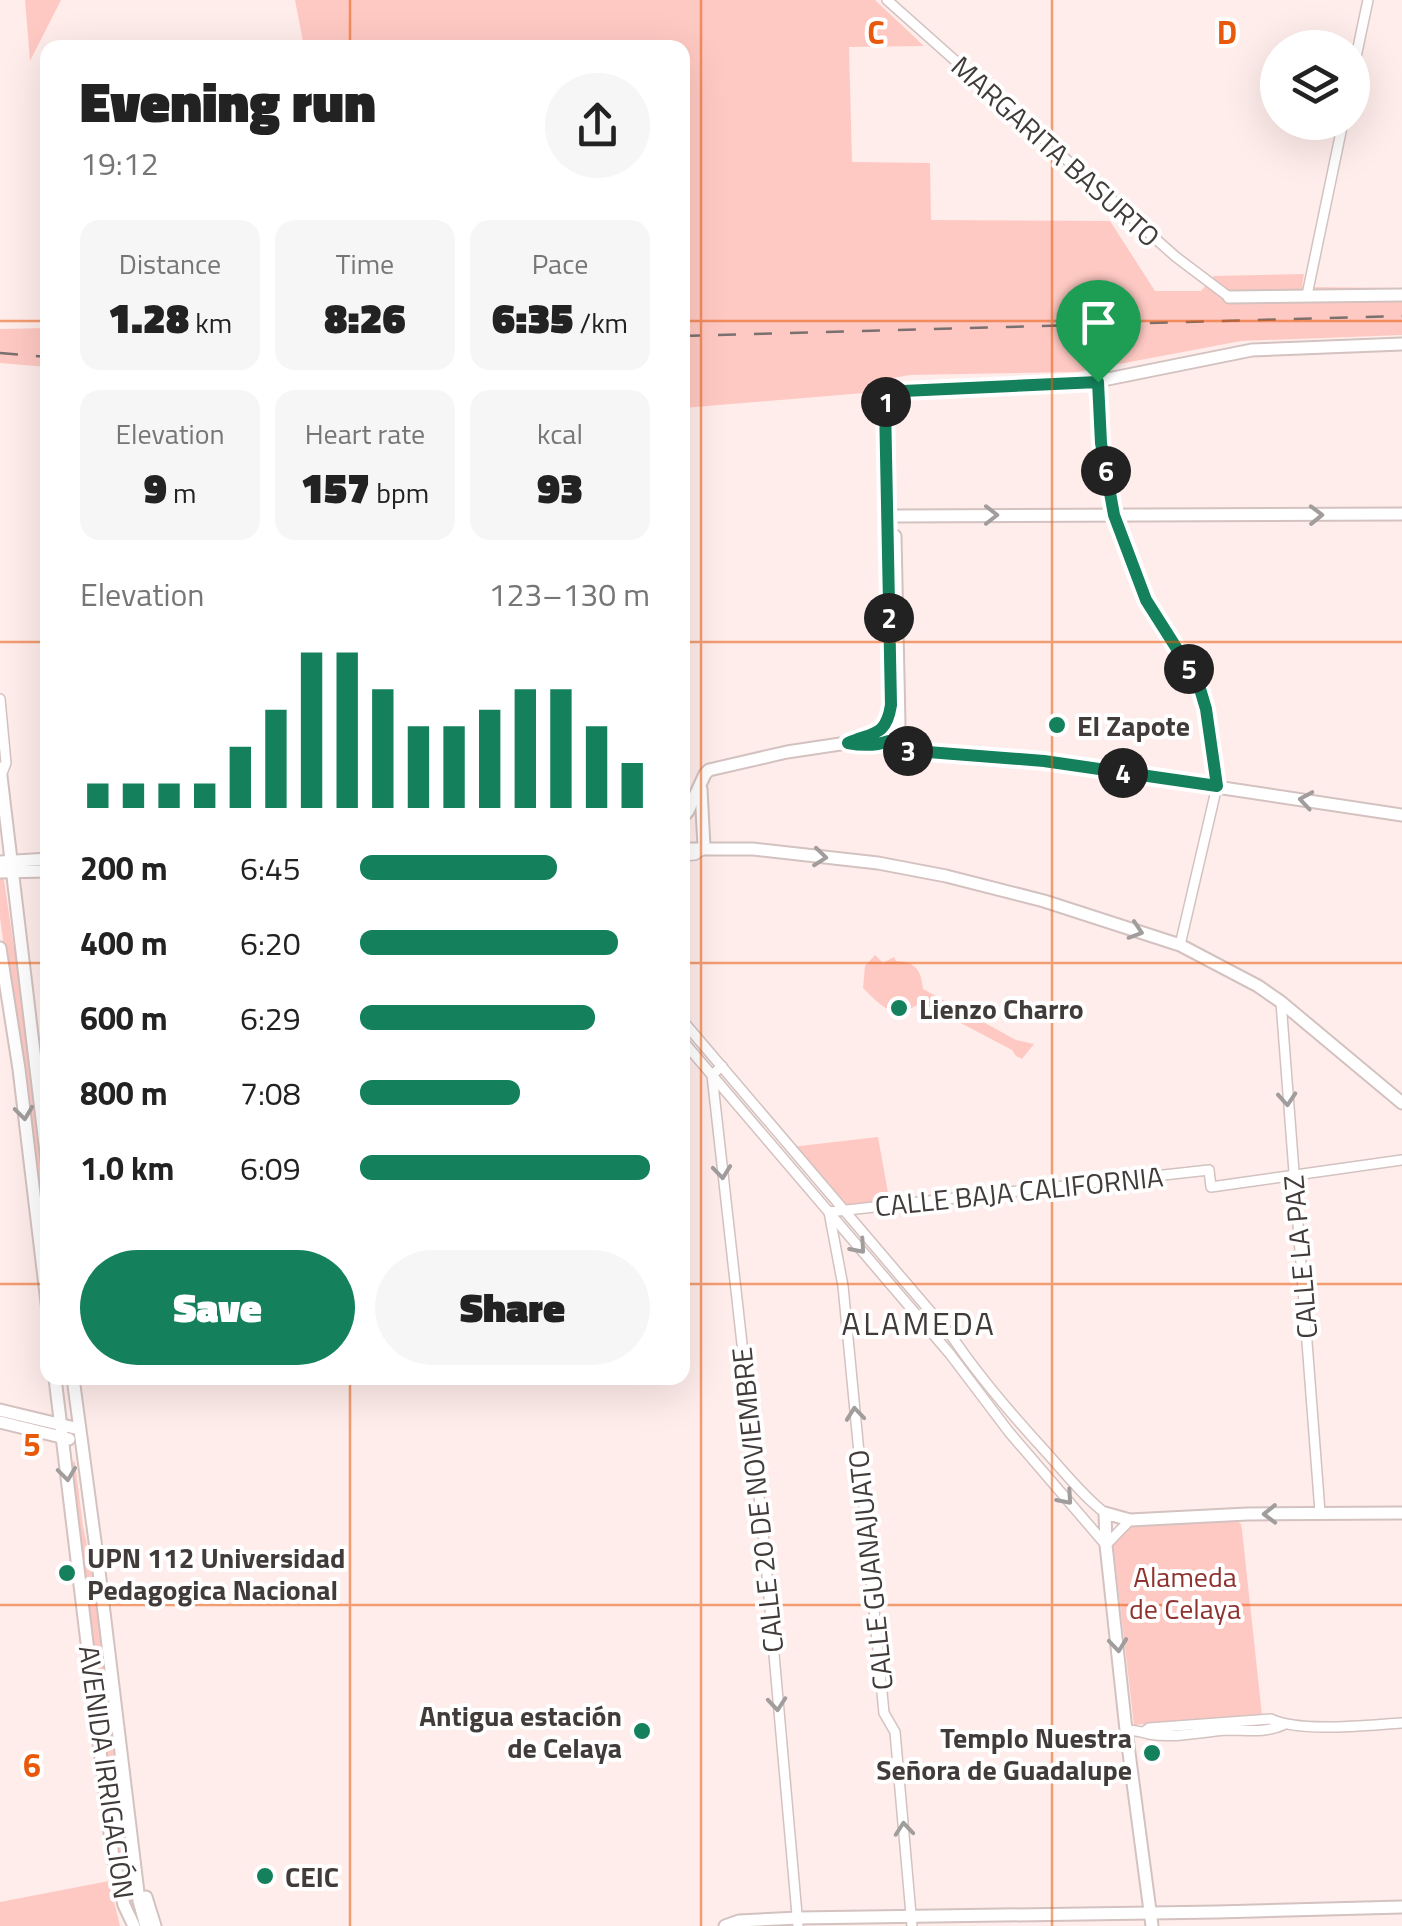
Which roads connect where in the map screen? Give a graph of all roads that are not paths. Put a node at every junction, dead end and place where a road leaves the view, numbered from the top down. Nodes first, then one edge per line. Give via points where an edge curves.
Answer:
1 (887, 0) edge
2 (1368, 0) edge
3 (1362, 30) edge
4 (1339, 140) edge
5 (1402, 295) edge
6 (1307, 296) junction
7 (1228, 297) joint
8 (1402, 344) edge
9 (1098, 382) junction
10 (892, 395) junction
11 (1402, 514) edge
12 (1114, 515) junction
13 (889, 525) junction
14 (0, 700) edge
15 (884, 736) junction
16 (1, 771) edge
17 (700, 784) junction
18 (1217, 786) junction
19 (690, 804) edge
20 (1402, 814) edge
21 (690, 816) edge
22 (702, 822) junction
23 (8, 834) junction
24 (704, 847) junction
25 (690, 850) edge
26 (40, 864) edge
27 (40, 865) edge
28 (40, 866) edge
29 (5, 867) edge
30 (14, 896) junction
31 (1180, 945) junction
32 (0, 948) edge
33 (1281, 1002) junction
34 (690, 1029) edge
35 (690, 1049) edge
36 (722, 1066) junction
37 (712, 1075) junction
38 (1402, 1103) edge
39 (40, 1105) edge
40 (1402, 1160) edge
41 (1293, 1176) junction
42 (845, 1210) junction
43 (829, 1212) junction
44 (40, 1246) edge
45 (56, 1385) edge
46 (74, 1385) edge
47 (58, 1400) junction
48 (0, 1410) edge
49 (40, 1420) junction
50 (0, 1422) edge
51 (62, 1431) junction
52 (80, 1435) junction
53 (1320, 1512) junction
54 (1402, 1513) edge
55 (1105, 1514) junction
56 (1130, 1520) junction
57 (1106, 1544) junction
58 (1402, 1723) edge
59 (1126, 1730) junction
60 (132, 1849) junction
61 (1402, 1907) edge
62 (1294, 1910) junction
63 (1152, 1920) edge
64 (912, 1921) edge
65 (798, 1922) edge
66 (131, 1926) edge
67 (146, 1926) edge
68 (155, 1926) edge
69 (725, 1926) edge
70 (1294, 1926) edge

1 - 7 street, MARGARITA BASURTO
2 - 3 street
4 - 6 street
5 - 6 main road
6 - 7 main road
8 - 9 main road via 1252,350
9 - 10 main road
9 - 12 street
10 - 13 main road
10 - 13 main road via 883,412
12 -> 11 main road
13 -> 12 main road
12 - 18 street via 1146,600 1198,682
13 - 15 main road via 891,705
13 - 15 main road via 899,724 896,734
14 - 16 street via 6,764
15 - 17 main road via 879,744 848,743 723,765
15 - 18 main road via 902,750 1044,761
16 - 23 main road
17 - 19 main road
17 - 22 main road
20 -> 18 main road
18 - 31 street
21 - 22 street
22 - 24 main road
23 - 26 main road
23 - 29 main road
24 - 25 main road
24 -> 31 main road via 946,876
27 - 29 main road
28 - 30 main road
29 - 30 main road
30 - 39 main road
31 - 33 main road
32 -> 44 main road
33 - 38 main road
33 -> 41 street, CALLE LA PAZ
34 - 36 street
35 - 37 street
36 - 37 street
36 - 42 street
37 - 43 street
37 -> 65 street, CALLE 20 DE NOVIEMBRE
40 - 41 street
41 - 42 street, CALLE BAJA CALIFORNIA via 1211,1187 1209,1170
41 - 53 street, CALLE LA PAZ
42 - 43 street, CALLE BAJA CALIFORNIA
42 - 55 street via 1027,1431
43 -> 57 street
64 -> 43 street, CALLE GUANAJUATO via 895,1732 884,1714
45 - 47 main road, AVENIDA IRRIGACIÓN
46 - 52 main road, AVENIDA IRRIGACIÓN
47 - 49 main road
47 - 51 main road, AVENIDA IRRIGACIÓN
48 - 49 main road
49 - 51 main road
50 - 51 main road
51 - 52 main road
51 -> 66 main road, AVENIDA IRRIGACIÓN via 113,1858
52 - 60 main road, AVENIDA IRRIGACIÓN
53 - 54 main road
53 -> 56 main road
55 - 56 main road
55 - 57 main road
56 - 57 street
57 -> 59 main road
58 - 59 street via 1284,1725 1271,1719
59 - 63 main road
60 - 67 main road, AVENIDA IRRIGACIÓN
60 - 68 main road
61 - 62 main road
62 - 63 main road
62 - 70 main road
63 - 64 main road
64 - 65 main road
65 - 69 main road

